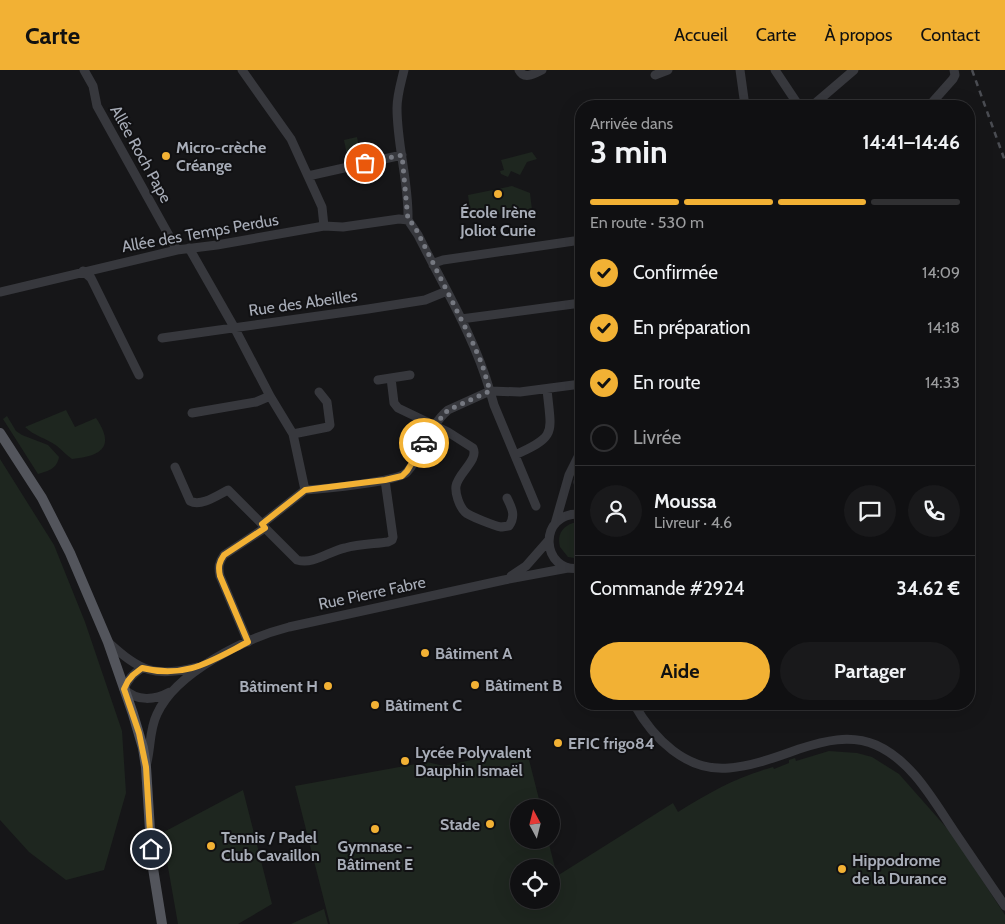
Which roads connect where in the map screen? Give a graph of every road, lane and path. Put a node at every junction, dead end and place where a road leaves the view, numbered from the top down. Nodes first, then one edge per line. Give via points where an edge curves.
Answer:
1 (84, 70) edge
2 (242, 70) edge
3 (404, 70) edge
4 (519, 70) edge
5 (542, 70) edge
6 (668, 70) edge
7 (740, 70) edge
8 (775, 70) edge
9 (854, 70) edge
10 (954, 70) edge
11 (655, 75) dead end
12 (744, 100) edge
13 (795, 100) edge
14 (819, 100) edge
15 (934, 100) edge
16 (402, 155) junction
17 (308, 176) junction
18 (408, 220) junction
19 (324, 226) junction
20 (575, 241) edge
21 (189, 248) junction
22 (177, 250) junction
23 (433, 265) junction
24 (83, 271) junction
25 (447, 291) junction
26 (0, 292) edge
27 (575, 304) edge
28 (461, 319) junction
29 (234, 327) junction
30 (162, 338) dead end
31 (139, 375) dead end
32 (410, 375) dead end
33 (391, 378) junction
34 (378, 380) dead end
35 (575, 385) edge
36 (547, 389) junction
37 (490, 391) junction
38 (319, 392) dead end
39 (270, 396) junction
40 (192, 413) dead end
41 (434, 426) junction
42 (0, 433) edge
43 (293, 434) junction
44 (514, 454) junction
45 (575, 463) edge
46 (175, 467) dead end
47 (385, 480) junction
48 (305, 490) junction
49 (507, 498) dead end
50 (536, 506) dead end
51 (575, 514) edge
52 (554, 524) junction
53 (264, 526) junction
54 (548, 541) junction
55 (575, 568) edge
56 (575, 569) edge
57 (504, 580) junction
58 (108, 642) junction
59 (248, 642) junction
60 (202, 666) junction
61 (142, 668) junction
62 (124, 689) junction
63 (170, 692) junction
64 (638, 710) edge
65 (146, 767) junction
66 (1005, 906) edge
67 (162, 924) edge

1 - 22 street, Allée Roch Pape via 93,86 97,106
2 - 17 street via 288,134
3 - 16 street via 397,106
4 - 5 street via 525,76
6 - 11 street
7 - 12 street
8 - 13 street
9 - 14 street
10 - 15 street via 953,79
16 - 17 street
16 - 18 street
17 - 19 street via 322,206
18 - 19 street, Allée des Temps Perdus
18 - 23 street via 414,225
19 - 21 street, Allée des Temps Perdus
20 - 23 street via 443,260
21 - 22 street, Allée des Temps Perdus
21 - 29 street
22 - 24 street, Allée des Temps Perdus
23 - 25 street
24 - 26 street, Allée des Temps Perdus
24 - 31 street via 91,278
25 - 28 street
25 - 29 street, Rue des Abeilles via 425,300
27 - 28 street
28 - 37 street via 482,364
29 - 30 street, Rue des Abeilles
29 - 39 street
32 - 33 street
33 - 34 street
33 - 41 street via 394,403 398,408
35 - 36 street
36 - 37 street
36 - 44 street via 550,426 546,436 537,445
37 - 41 street via 448,410
37 - 44 street
38 - 43 street via 327,402 330,425
39 - 40 street via 256,402
39 - 43 street
41 - 47 street via 407,471 402,476
41 - 49 street via 473,448 474,456 456,484 464,511 502,527 509,526 514,518
42 - 58 main road via 51,514
43 - 48 street
44 - 50 street
45 - 52 street
46 - 53 street via 190,501 200,503 228,490
47 - 48 street
47 - 53 street via 392,540 344,548 302,562
48 - 53 street
51 - 52 street via 567,515
52 - 54 street
53 - 59 street via 224,555 218,568
54 - 55 street via 554,558
54 - 57 street, Rue Pierre Fabre via 526,566
56 - 57 street, Rue Pierre Fabre
57 - 59 street, Rue Pierre Fabre via 289,627
58 - 61 street
58 - 62 main road
59 - 60 street, Rue Pierre Fabre
60 - 61 street via 169,672
60 - 63 street
61 - 62 street
62 - 63 street via 145,698
62 - 65 main road
63 - 65 street via 154,721
64 - 66 street via 668,748 712,767 750,764 829,740 866,742 888,752 906,766 934,801
65 - 67 main road via 150,845

